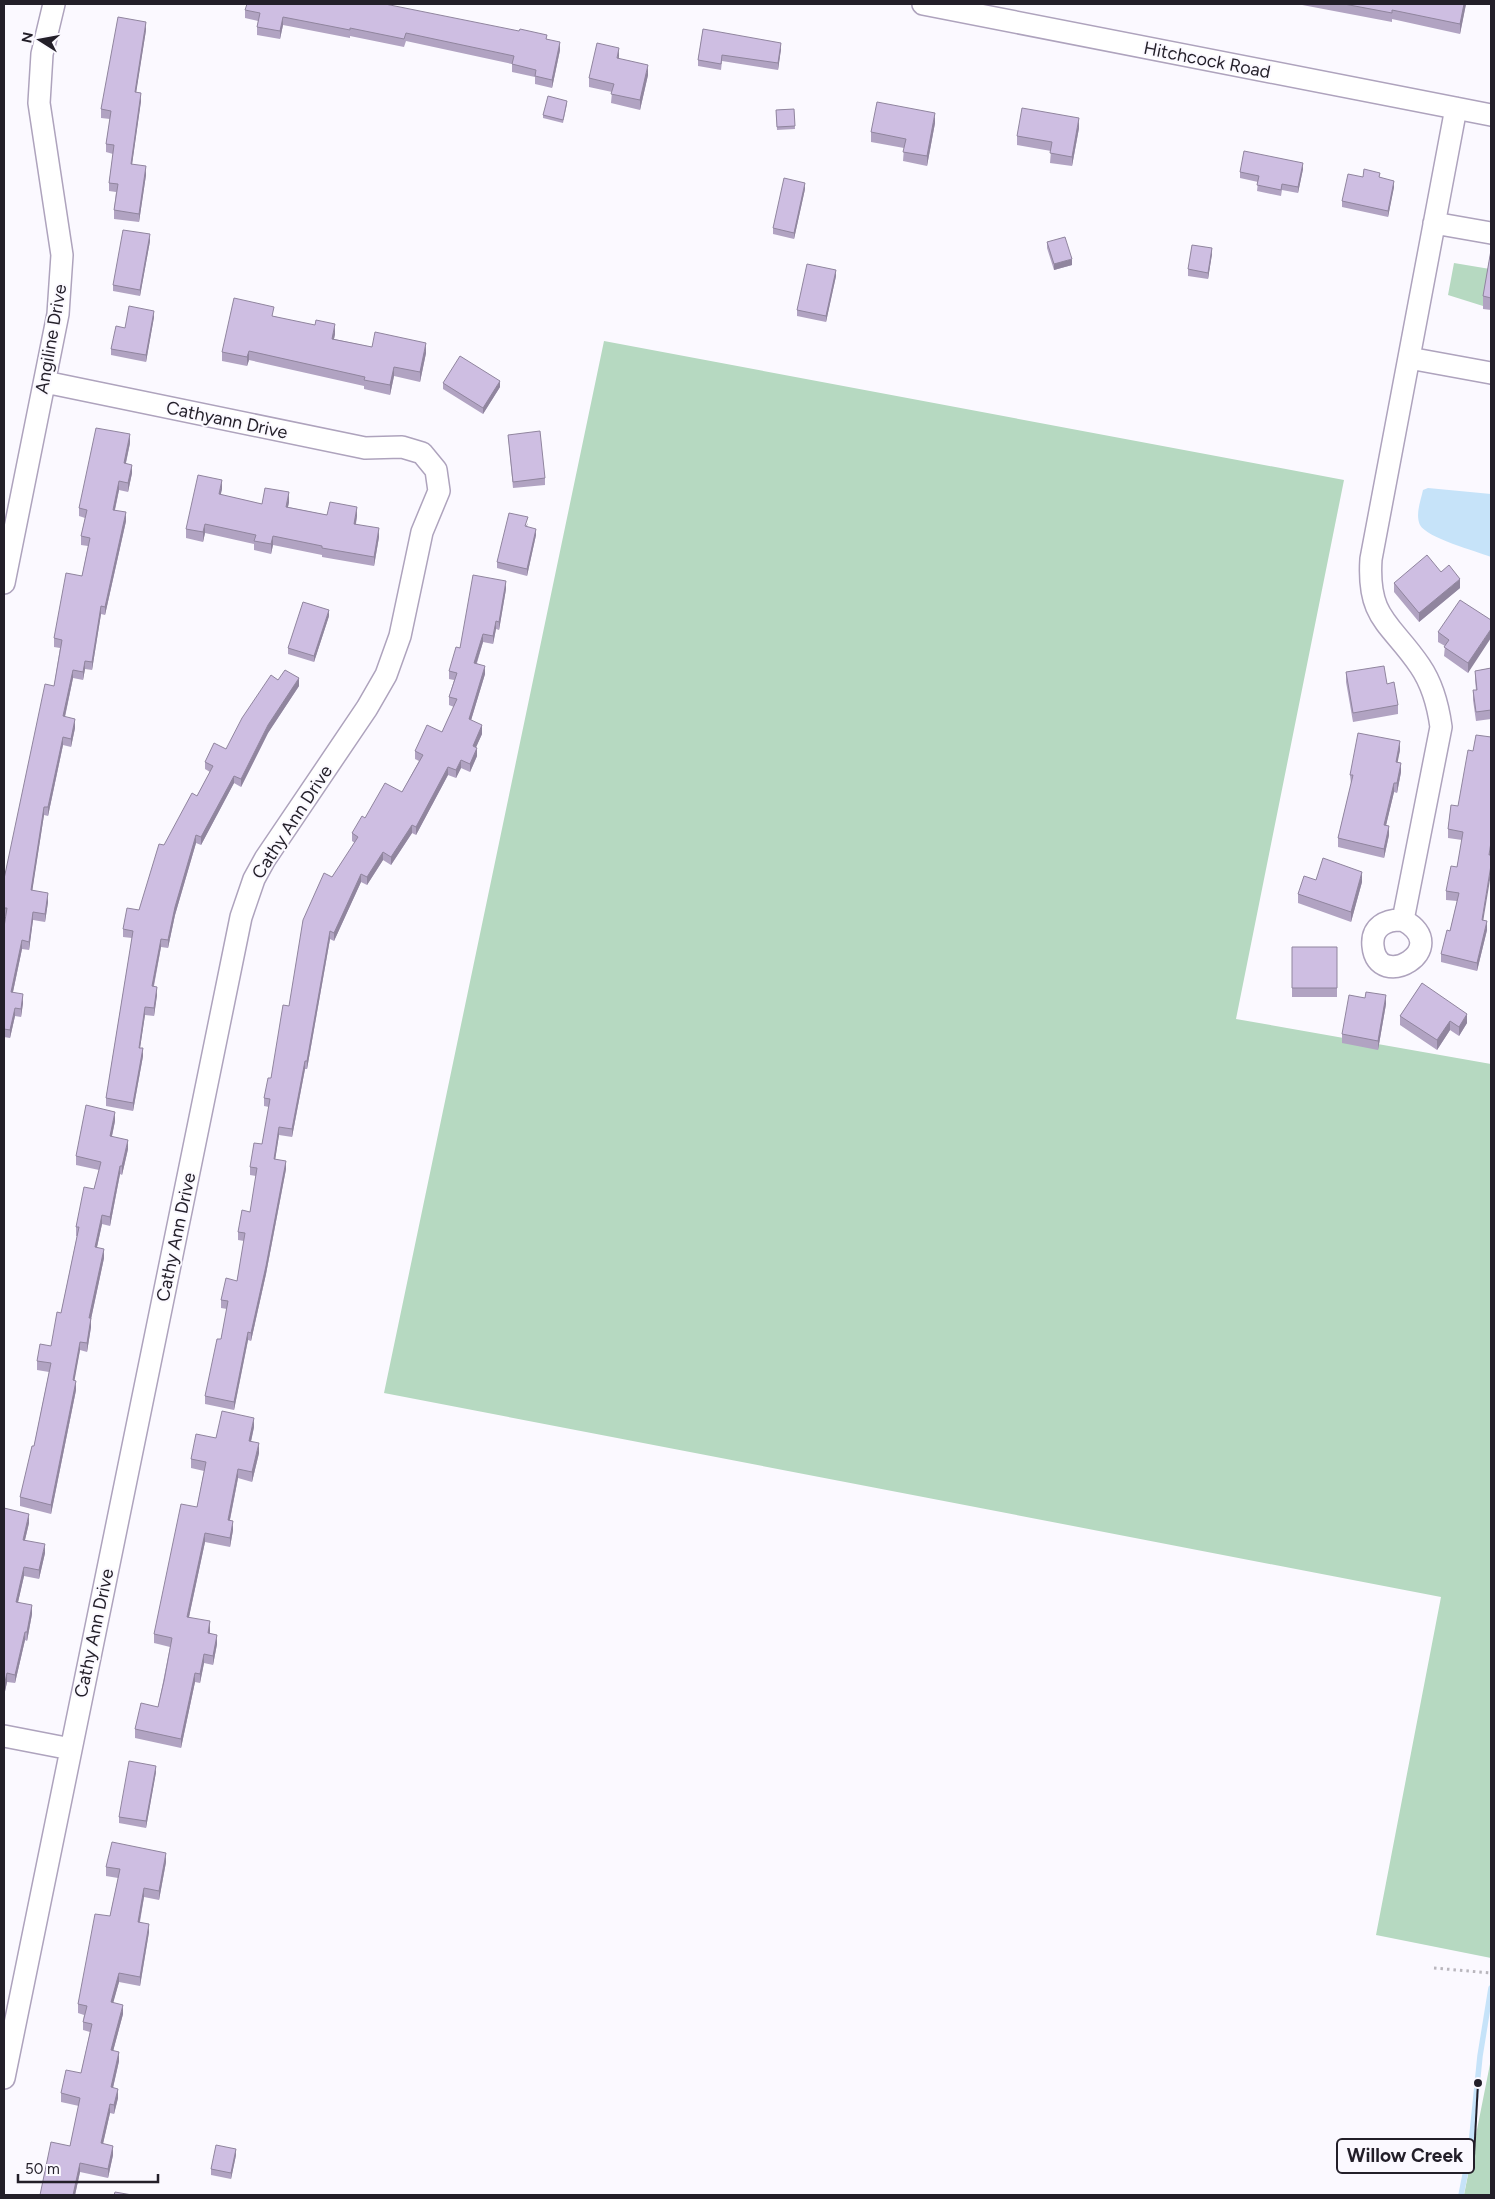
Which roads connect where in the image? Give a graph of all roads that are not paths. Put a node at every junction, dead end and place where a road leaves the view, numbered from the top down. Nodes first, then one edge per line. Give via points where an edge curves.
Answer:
1 (54, 4) edge
2 (923, 4) edge
3 (1456, 108) junction
4 (1491, 115) edge
5 (1434, 223) junction
6 (1491, 233) edge
7 (1409, 358) junction
8 (1491, 373) edge
9 (45, 382) junction
10 (410, 448) joint
11 (4, 583) edge
12 (1403, 920) dead end
13 (4, 1736) edge
14 (71, 1749) junction
15 (4, 2078) edge

1 - 9 street, Angiline Drive via 42,54 39,103 62,255 62,277
2 - 3 street, Hitchcock Road
3 - 4 street, Hitchcock Road
3 - 5 street
5 - 6 street
5 - 7 street
7 - 8 street
7 - 12 street via 1369,581 1384,623 1420,665 1429,681 1438,703 1441,727
9 - 10 street, Cathyann Drive via 365,448
9 - 11 street, Angiline Drive
10 - 14 street, Cathy Ann Drive via 429,459 436,470 439,491 422,532 394,654 367,708 265,859 241,916
13 - 14 street
14 - 15 street, Cathy Ann Drive

